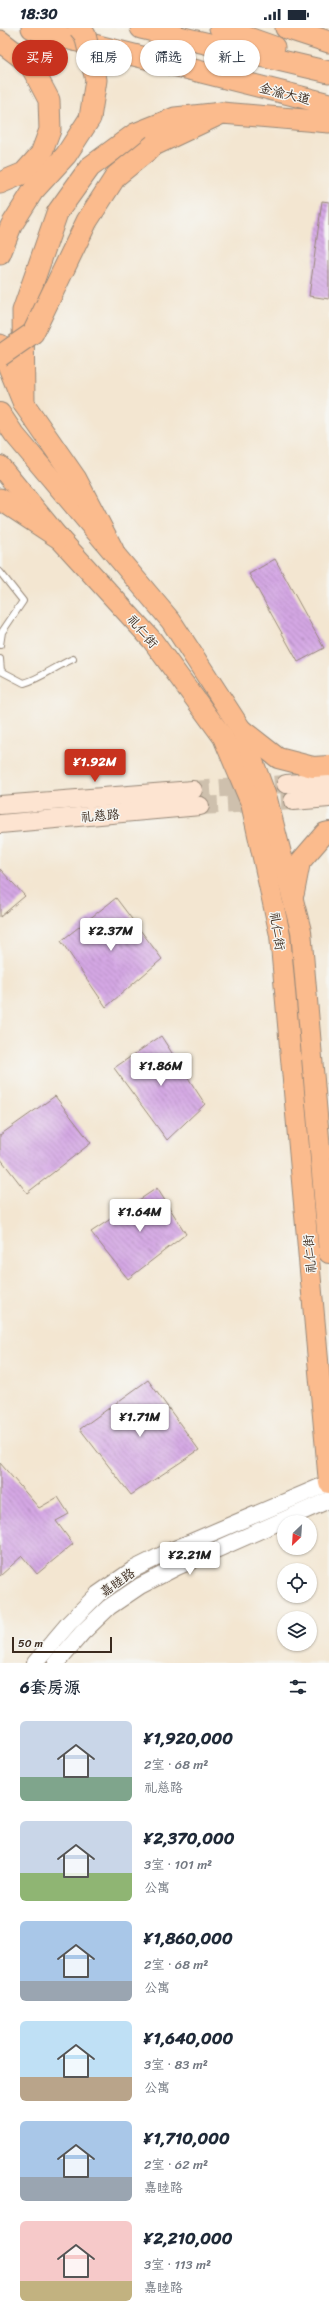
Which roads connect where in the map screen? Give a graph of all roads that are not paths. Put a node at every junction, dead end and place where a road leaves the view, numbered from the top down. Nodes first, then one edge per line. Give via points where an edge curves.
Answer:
1 (32, 28) edge
2 (79, 28) edge
3 (141, 28) edge
4 (220, 28) edge
5 (286, 28) edge
6 (0, 41) edge
7 (329, 42) edge
8 (329, 67) edge
9 (329, 72) edge
10 (329, 104) edge
11 (222, 113) junction
12 (329, 122) edge
13 (0, 183) edge
14 (0, 254) edge
15 (0, 345) edge
16 (0, 356) edge
17 (24, 404) junction
18 (0, 413) edge
19 (0, 466) edge
20 (0, 499) edge
21 (59, 538) junction
22 (113, 550) junction
23 (0, 572) edge
24 (0, 645) edge
25 (0, 659) edge
26 (73, 659) dead end
27 (241, 729) junction
28 (329, 766) edge
29 (329, 781) edge
30 (286, 784) tunnel mouth
31 (192, 790) tunnel mouth
32 (329, 798) edge
33 (293, 801) tunnel mouth
34 (0, 805) edge
35 (200, 806) tunnel mouth
36 (0, 824) edge
37 (329, 832) edge
38 (293, 899) junction
39 (329, 1253) edge
40 (329, 1483) edge
41 (329, 1500) edge
42 (35, 1663) edge
43 (56, 1663) edge

1 - 10 highway, 金渝大道
2 - 14 highway, bridge via 85,35 96,80 90,118 66,155 33,191 11,226
3 - 9 highway
4 - 8 highway
5 - 7 highway
6 - 13 highway via 30,64 49,100 50,130 41,154 24,173
11 - 12 highway
11 - 16 highway, bridge via 154,145 116,176 87,221 33,333
11 - 17 highway via 174,118 136,134 90,167 57,213 23,311
15 - 17 highway
17 - 22 highway via 76,479
18 - 22 main road, 礼仁街 via 14,434
19 - 21 main road, 礼仁街
20 - 21 highway
21 - 40 main road, 礼仁街 via 152,640 219,731 251,803 280,935
22 - 27 main road, 礼仁街 via 170,621
23 - 24 lane via 23,601 2,632
25 - 26 lane via 1,671 24,683 35,680 44,672
27 - 28 main road via 278,758 313,767
27 - 38 main road, 礼仁街 via 267,799
29 - 30 main road
31 - 34 main road, 礼慈路
32 - 33 main road
35 - 36 main road, 礼慈路
37 - 38 main road via 324,833 300,862
38 - 39 main road, 礼仁街 via 301,931
40 - 42 street, 嘉睦路 via 134,1569 98,1594
41 - 43 street, 嘉睦路 via 140,1586 109,1608 82,1633

